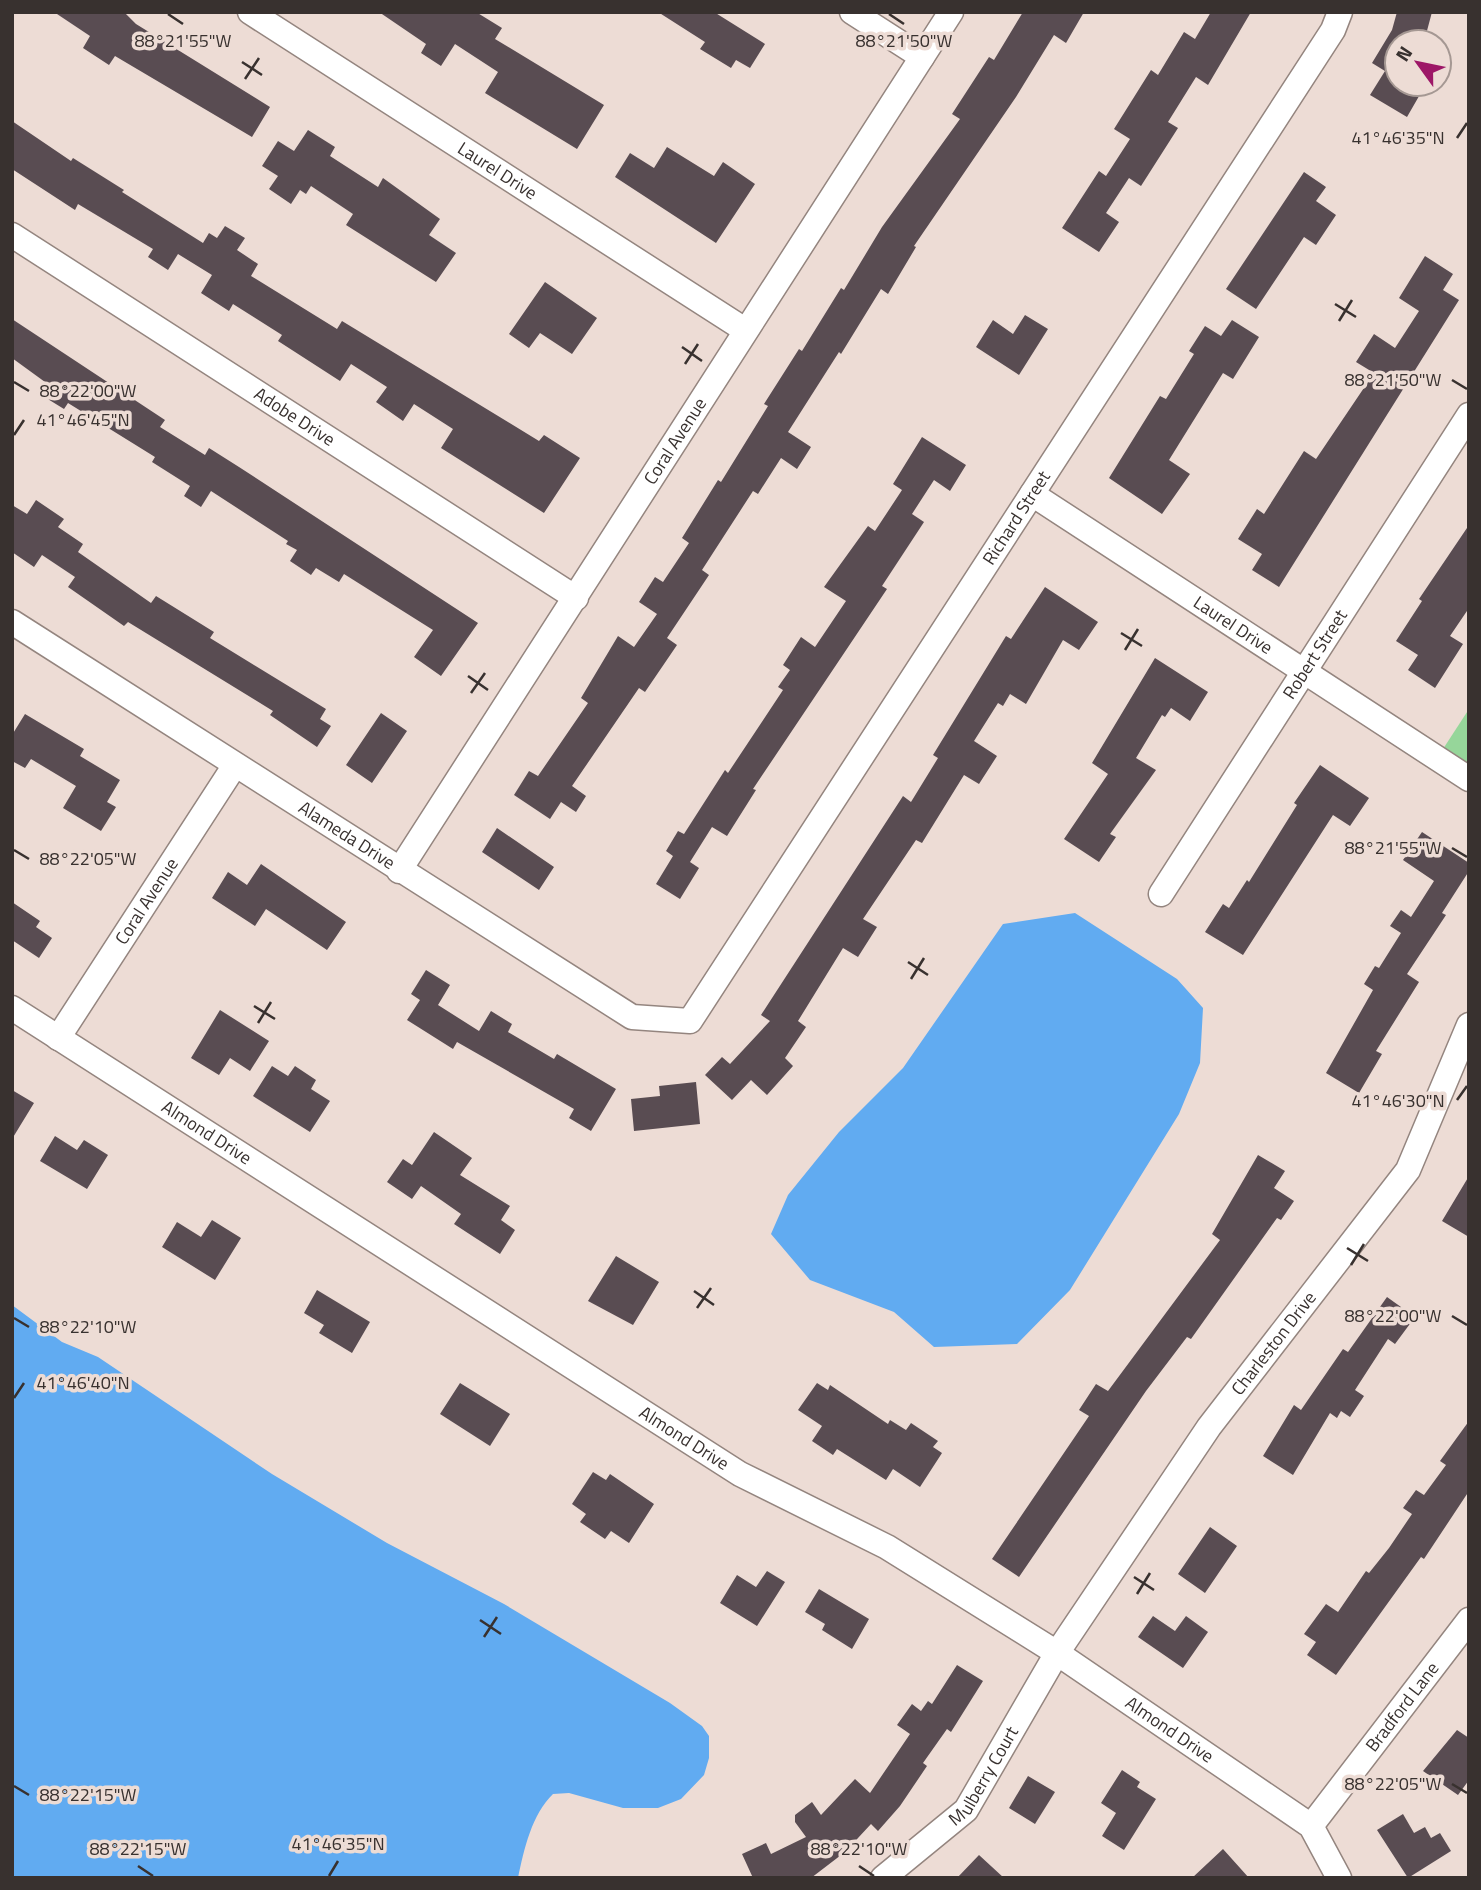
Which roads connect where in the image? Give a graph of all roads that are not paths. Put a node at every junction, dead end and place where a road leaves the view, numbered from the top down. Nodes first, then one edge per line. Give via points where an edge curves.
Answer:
1 (250, 12) edge
2 (852, 12) edge
3 (951, 12) edge
4 (1340, 12) edge
5 (922, 57) junction
6 (12, 236) edge
7 (745, 330) junction
8 (1469, 415) edge
9 (1032, 494) junction
10 (576, 598) junction
11 (12, 622) edge
12 (1305, 671) junction
13 (236, 765) junction
14 (1469, 779) edge
15 (400, 871) junction
16 (1161, 894) dead end
17 (12, 1008) edge
18 (690, 1021) joint
19 (1469, 1025) edge
20 (58, 1038) junction
21 (1469, 1620) edge
22 (1057, 1653) junction
23 (1311, 1826) junction
24 (883, 1878) edge
25 (1339, 1878) edge

1 - 7 street, Laurel Drive
2 - 5 street
3 - 5 street, Coral Avenue
4 - 9 street, Richard Street via 1333,30
5 - 7 street, Coral Avenue
6 - 10 street, Adobe Drive
7 - 10 street, Coral Avenue
8 - 12 street, Robert Street
9 - 12 street, Laurel Drive
9 - 18 street, Richard Street
10 - 15 street, Coral Avenue
11 - 13 street, Alameda Drive
12 - 14 street, Laurel Drive
12 - 16 street, Robert Street
13 - 15 street, Alameda Drive
13 - 20 street, Coral Avenue
15 - 18 street, Alameda Drive via 632,1017
17 - 20 street, Almond Drive
19 - 22 street, Charleston Drive via 1408,1170 1209,1427
20 - 22 street, Almond Drive via 740,1474 887,1547
21 - 23 street, Bradford Lane
22 - 23 street, Almond Drive
22 - 24 street, Mulberry Court via 966,1810
23 - 25 street, Almond Drive

